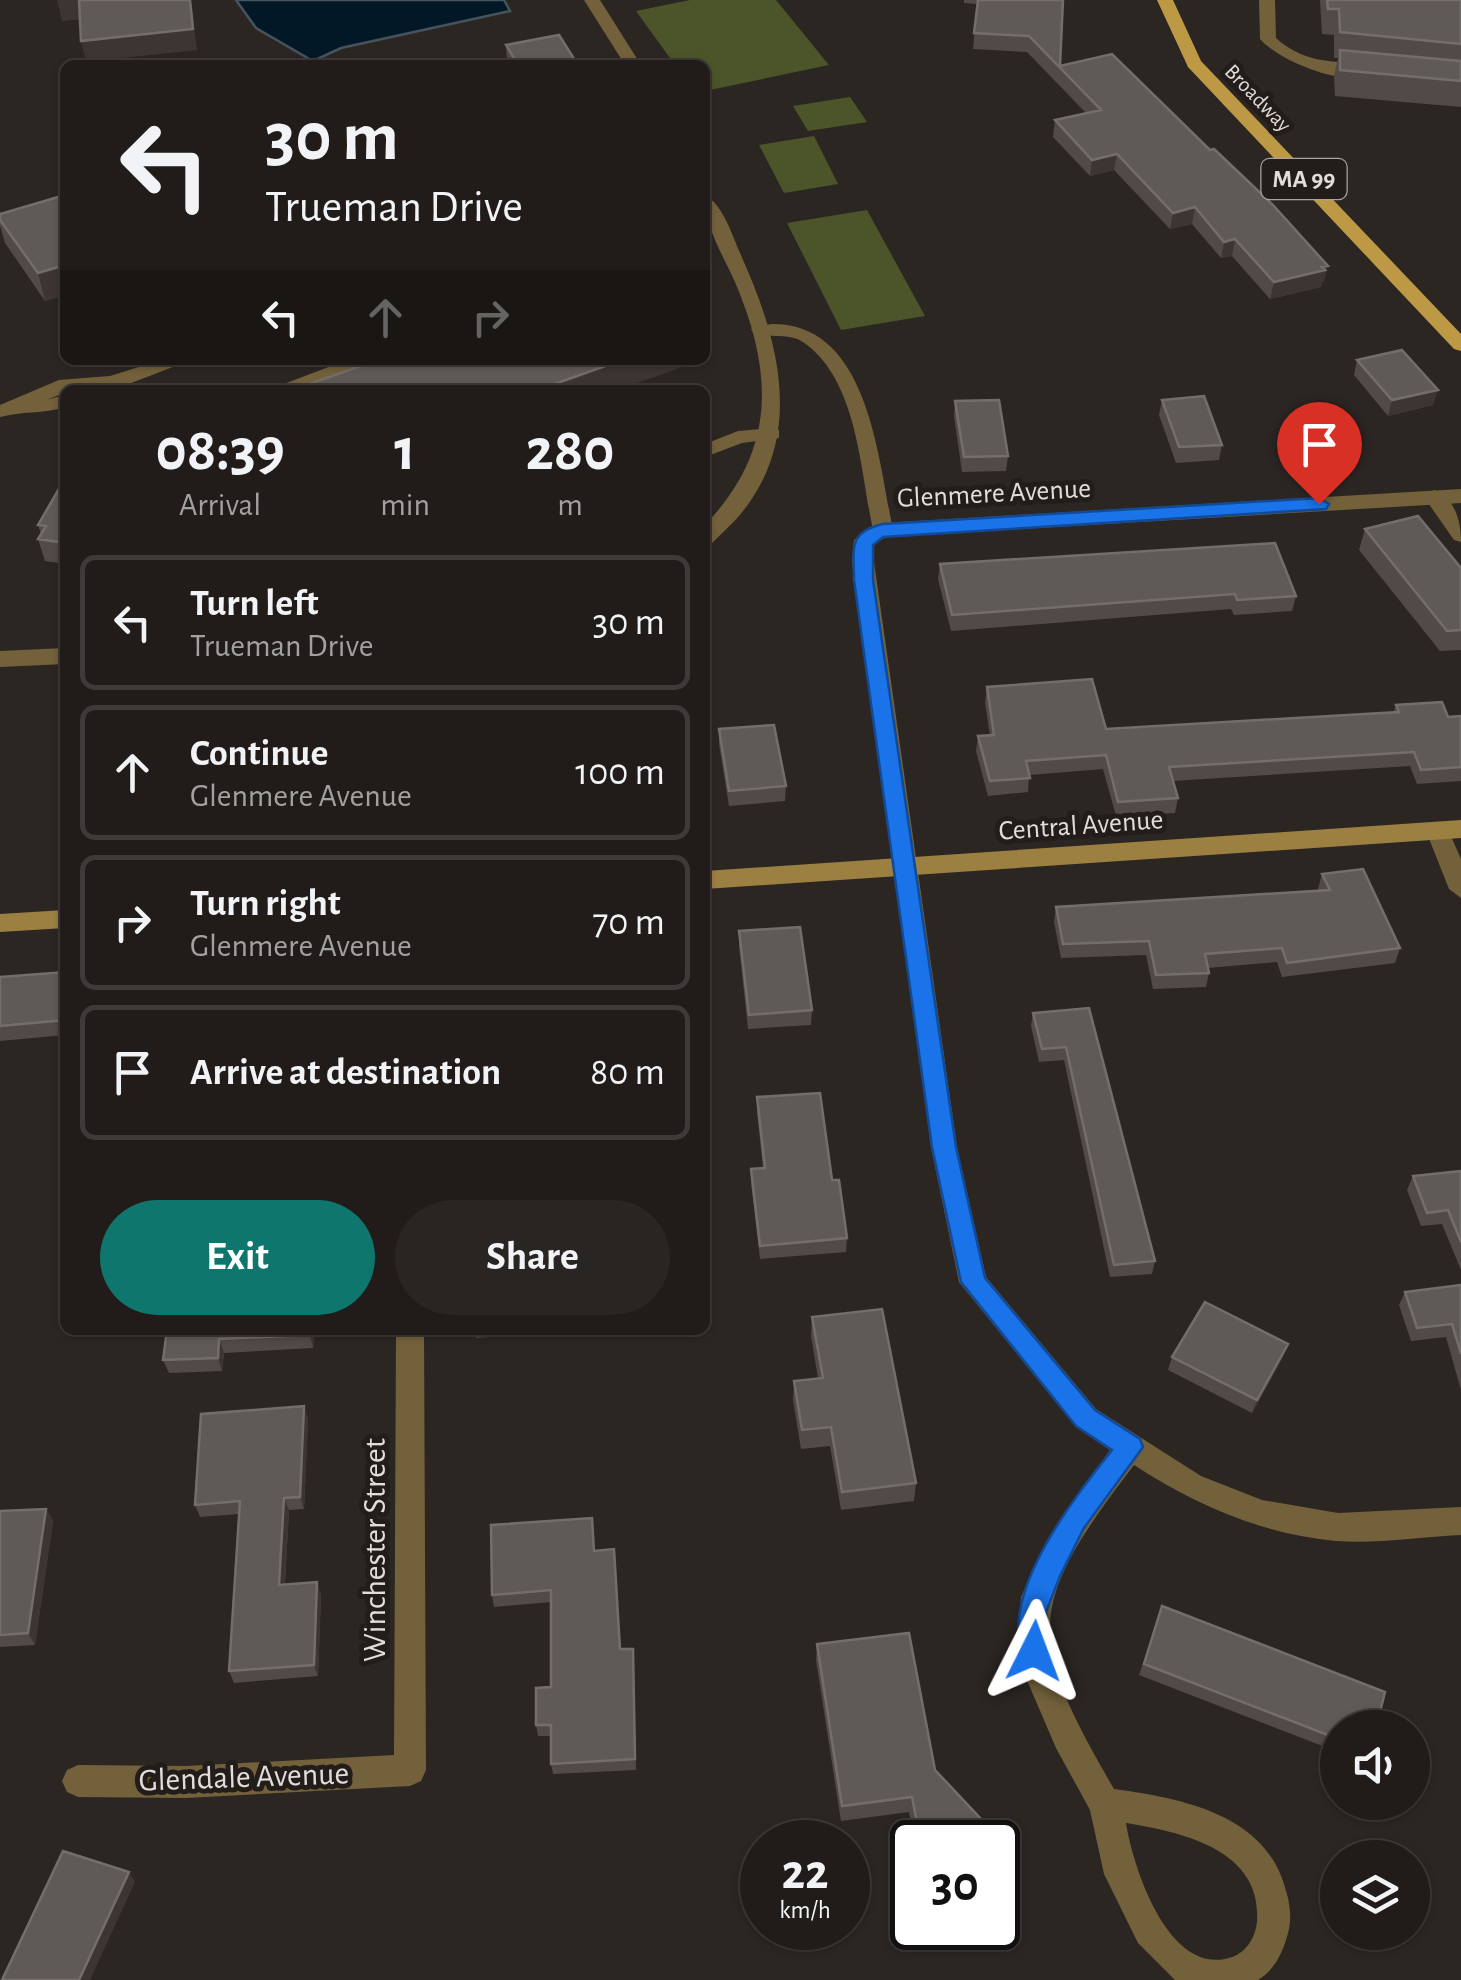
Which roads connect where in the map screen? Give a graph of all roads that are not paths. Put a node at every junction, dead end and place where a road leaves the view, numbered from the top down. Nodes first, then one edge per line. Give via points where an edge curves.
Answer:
1 (592, 0) edge
2 (1165, 0) edge
3 (1267, 0) edge
4 (630, 60) edge
5 (1388, 73) edge
6 (710, 213) edge
7 (760, 330) junction
8 (1461, 345) edge
9 (167, 365) edge
10 (351, 365) edge
11 (138, 375) edge
12 (69, 385) edge
13 (104, 385) edge
14 (109, 385) edge
15 (293, 385) edge
16 (60, 388) edge
17 (60, 402) edge
18 (26, 404) junction
19 (0, 411) edge
20 (772, 434) junction
21 (710, 449) edge
22 (1461, 496) edge
23 (1434, 498) junction
24 (883, 530) junction
25 (710, 533) edge
26 (1461, 535) edge
27 (60, 656) edge
28 (0, 658) edge
29 (1450, 830) edge
30 (906, 868) junction
31 (710, 880) edge
32 (1461, 890) edge
33 (60, 919) edge
34 (0, 923) edge
35 (410, 1335) edge
36 (1130, 1447) junction
37 (1461, 1520) edge
38 (410, 1770) joint
39 (78, 1781) dead end
40 (1104, 1804) junction

1 - 4 street
2 - 8 main road, Broadway / MA 99 via 1194,64
3 - 5 street via 1268,39 1280,51 1302,64
6 - 7 street
7 - 20 street via 772,375
7 - 24 street via 807,336 834,367 865,433
9 - 11 street
10 - 15 street
11 - 14 street
12 - 13 street via 92,378
16 - 18 street
17 - 18 street
18 - 19 street
20 - 21 street via 738,437
20 - 25 street via 749,490
22 - 23 street, Glenmere Avenue
23 - 24 street, Glenmere Avenue
23 - 26 street
24 - 30 street, Glenmere Avenue via 864,540 864,580
27 - 28 street
29 - 30 street, Central Avenue
29 - 32 street
30 - 31 street, Central Avenue
30 - 36 street via 944,1147 973,1282 1086,1418
33 - 34 street
35 - 38 street, Winchester Street
36 - 37 street via 1191,1486 1261,1514 1338,1527
36 - 40 street via 1074,1519 1032,1612 1034,1651 1051,1702
38 - 39 street, Glendale Avenue
40 - 40 street via 1128,1898 1173,1959 1207,1977 1236,1976 1258,1962 1277,1905 1266,1873 1238,1842 1156,1811

